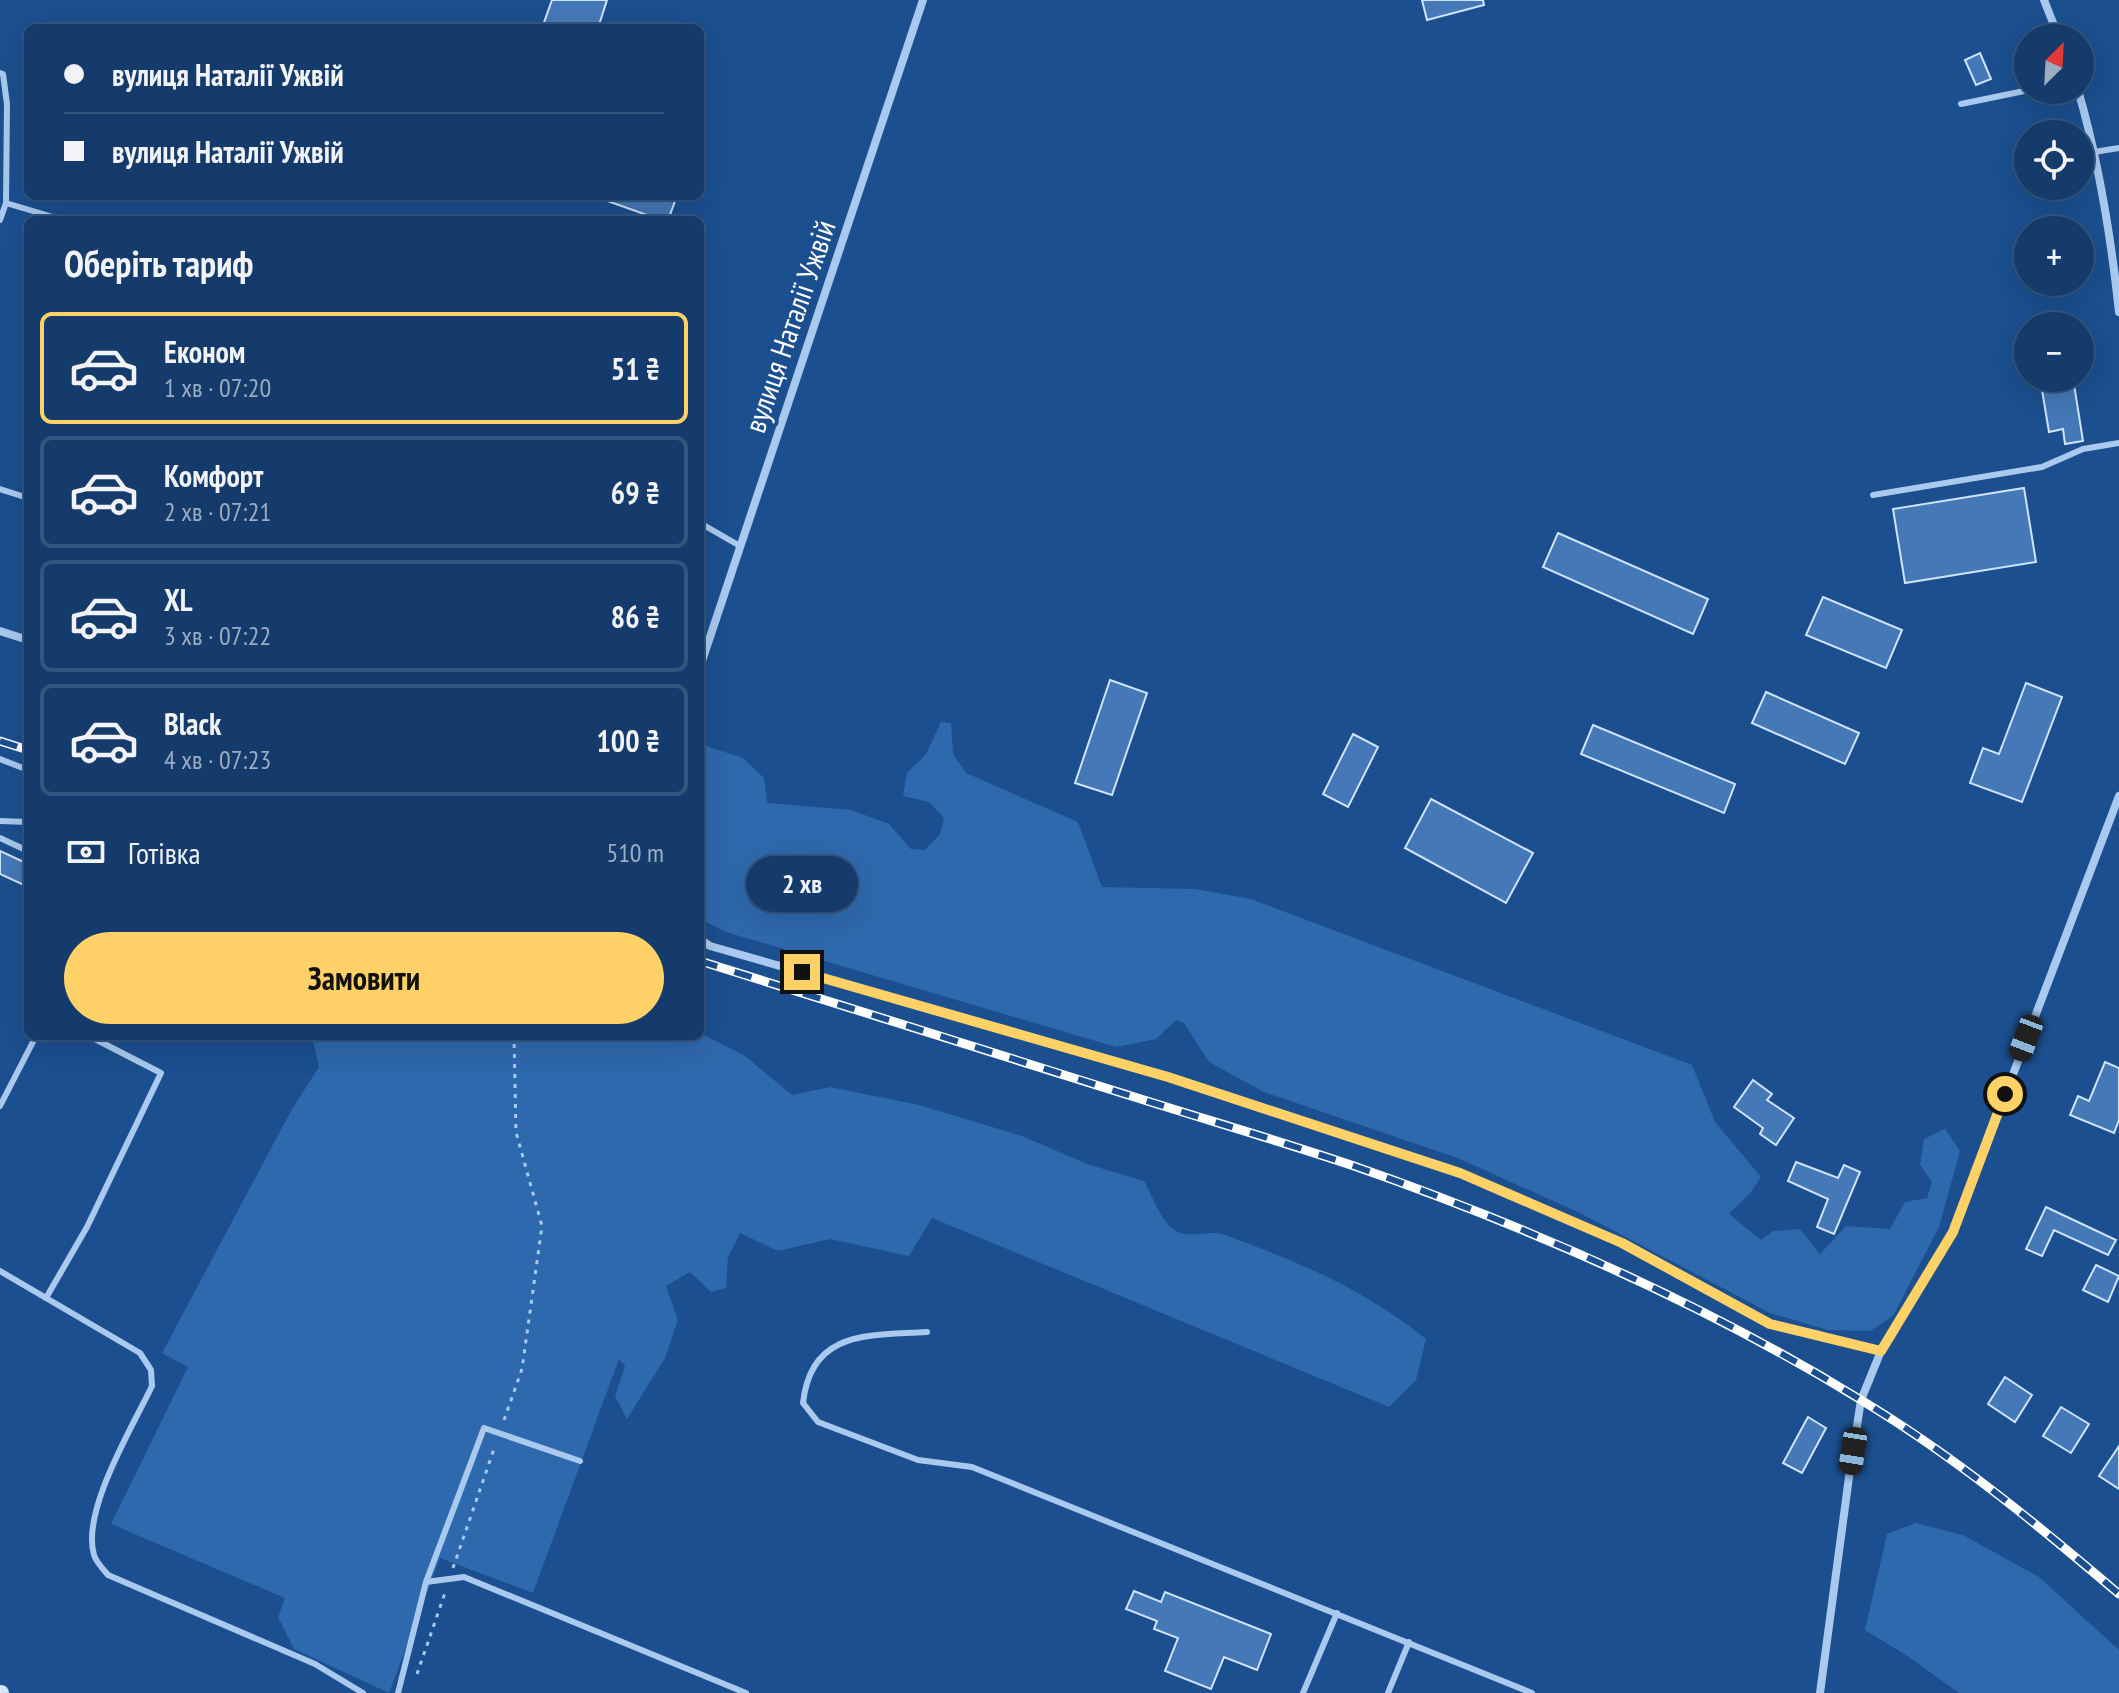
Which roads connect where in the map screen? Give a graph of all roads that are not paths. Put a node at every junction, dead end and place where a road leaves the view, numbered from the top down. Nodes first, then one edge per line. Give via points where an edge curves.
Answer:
1 (923, 0) edge
2 (2044, 0) edge
3 (2053, 24) edge
4 (0, 73) edge
5 (2014, 93) edge
6 (1961, 104) dead end
7 (2119, 148) edge
8 (2094, 152) joint
9 (6, 203) junction
10 (50, 216) edge
11 (0, 220) edge
12 (2119, 312) edge
13 (2119, 443) edge
14 (0, 489) edge
15 (1873, 495) dead end
16 (24, 497) edge
17 (704, 525) edge
18 (740, 546) junction
19 (0, 631) edge
20 (24, 639) edge
21 (704, 655) edge
22 (0, 759) edge
23 (24, 768) edge
24 (2119, 796) edge
25 (0, 821) edge
26 (24, 822) edge
27 (0, 838) edge
28 (24, 849) edge
29 (704, 942) edge
30 (34, 1040) edge
31 (97, 1040) edge
32 (0, 1106) edge
33 (0, 1271) edge
34 (46, 1298) junction
35 (927, 1332) dead end
36 (1881, 1351) junction
37 (580, 1461) dead end
38 (426, 1582) junction
39 (1337, 1613) junction
40 (1409, 1642) junction
41 (363, 1693) edge
42 (398, 1693) edge
43 (746, 1693) edge
44 (1303, 1693) edge
45 (1388, 1693) edge
46 (1532, 1693) edge
47 (1820, 1693) edge

1 - 18 street, вулиця Наталії Ужвій
2 - 3 street
4 - 9 lane via 7,104
5 - 6 lane
7 - 8 lane
8 - 12 street
9 - 10 lane
9 - 11 lane
13 - 15 lane via 2083,449 2042,467
14 - 16 lane
17 - 18 lane
18 - 21 street, вулиця Наталії Ужвій
19 - 20 street
22 - 23 lane
24 - 36 street via 1953,1232
25 - 26 lane
27 - 28 lane
29 - 36 street via 1168,1077 1460,1173 1622,1243 1770,1324
30 - 32 lane
31 - 34 lane via 161,1073 87,1227
33 - 34 lane
34 - 41 lane via 140,1353 151,1370 152,1386 99,1497 91,1527 94,1556 108,1575 315,1664
35 - 39 lane via 853,1338 821,1355 805,1382 803,1403 818,1422 918,1460 972,1467
36 - 47 street via 1861,1400
37 - 38 lane via 484,1428
38 - 42 lane
38 - 43 lane via 464,1577
39 - 40 lane
39 - 44 lane
40 - 45 lane
40 - 46 lane

